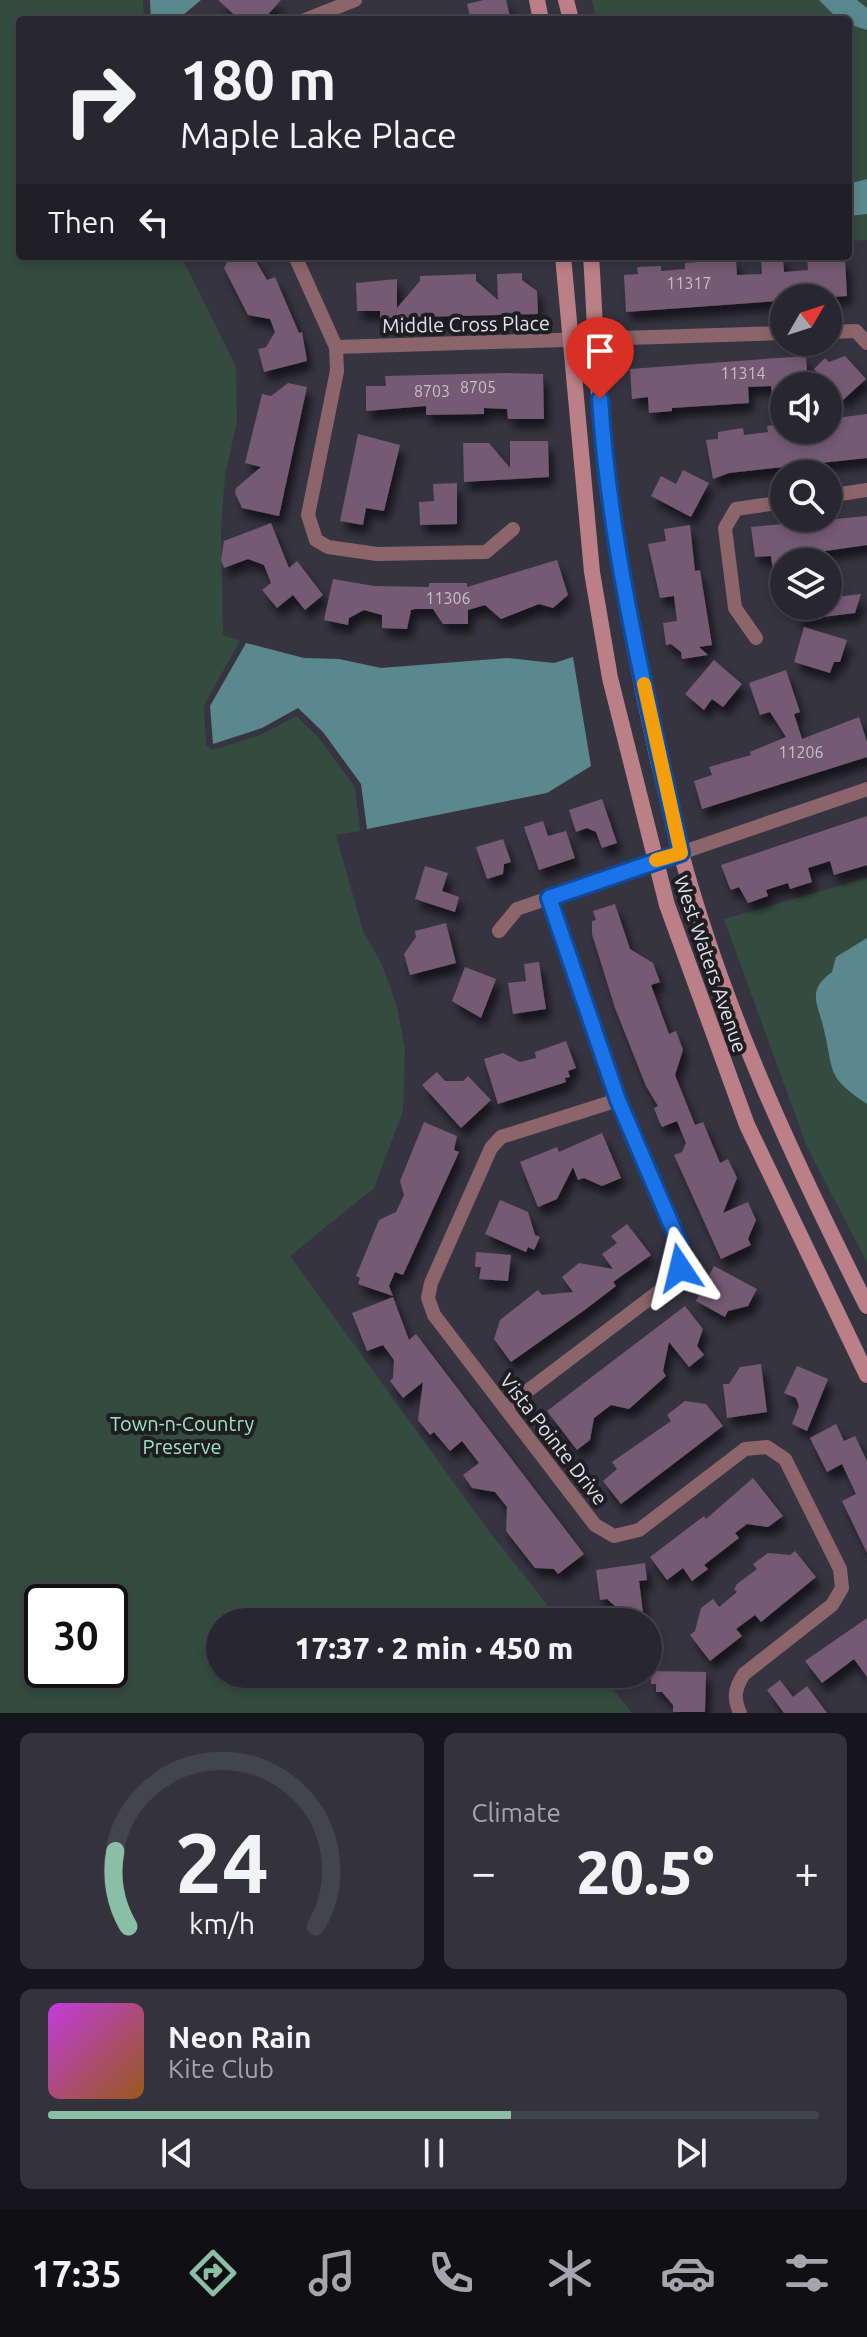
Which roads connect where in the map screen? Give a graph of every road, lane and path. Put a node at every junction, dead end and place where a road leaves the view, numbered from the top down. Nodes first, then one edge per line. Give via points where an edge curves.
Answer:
1 (355, 0) edge
2 (315, 16) edge
3 (297, 260) edge
4 (563, 260) edge
5 (591, 260) edge
6 (842, 332) edge
7 (770, 334) edge
8 (597, 341) junction
9 (569, 342) junction
10 (867, 343) edge
11 (336, 347) junction
12 (867, 490) edge
13 (842, 494) edge
14 (770, 504) edge
15 (513, 529) dead end
16 (756, 638) dead end
17 (867, 789) edge
18 (681, 853) junction
19 (655, 861) junction
20 (549, 898) junction
21 (499, 931) dead end
22 (618, 1100) junction
23 (867, 1306) edge
24 (867, 1375) edge
25 (505, 1408) junction
26 (740, 1713) edge

1 - 2 street
3 - 11 street
4 - 9 street, West Waters Avenue
5 - 8 street, West Waters Avenue
6 - 10 street via 856,331
7 - 8 street, Middle Cross Place
8 - 9 street, Middle Cross Place
8 - 18 street, West Waters Avenue via 607,471 631,628
9 - 11 street, Middle Cross Place
9 - 19 street, West Waters Avenue via 592,572 610,678
11 - 15 street via 337,371 308,515 316,540 328,547 377,554 486,552
12 - 13 street
14 - 16 street via 736,509 725,528 735,608
17 - 18 street
18 - 19 street
18 - 23 street, West Waters Avenue via 749,1055 806,1186
19 - 20 street
19 - 24 street, West Waters Avenue via 747,1125
20 - 21 street via 517,909
20 - 22 street
22 - 25 street via 680,1245 680,1268 670,1283
22 - 25 street, Vista Pointe Drive via 501,1137 491,1148 431,1283 428,1298 434,1315
25 - 26 street, Vista Pointe Drive via 595,1525 614,1536 639,1530 745,1449 767,1447 785,1459 840,1569 842,1588 832,1605 744,1674 736,1686

